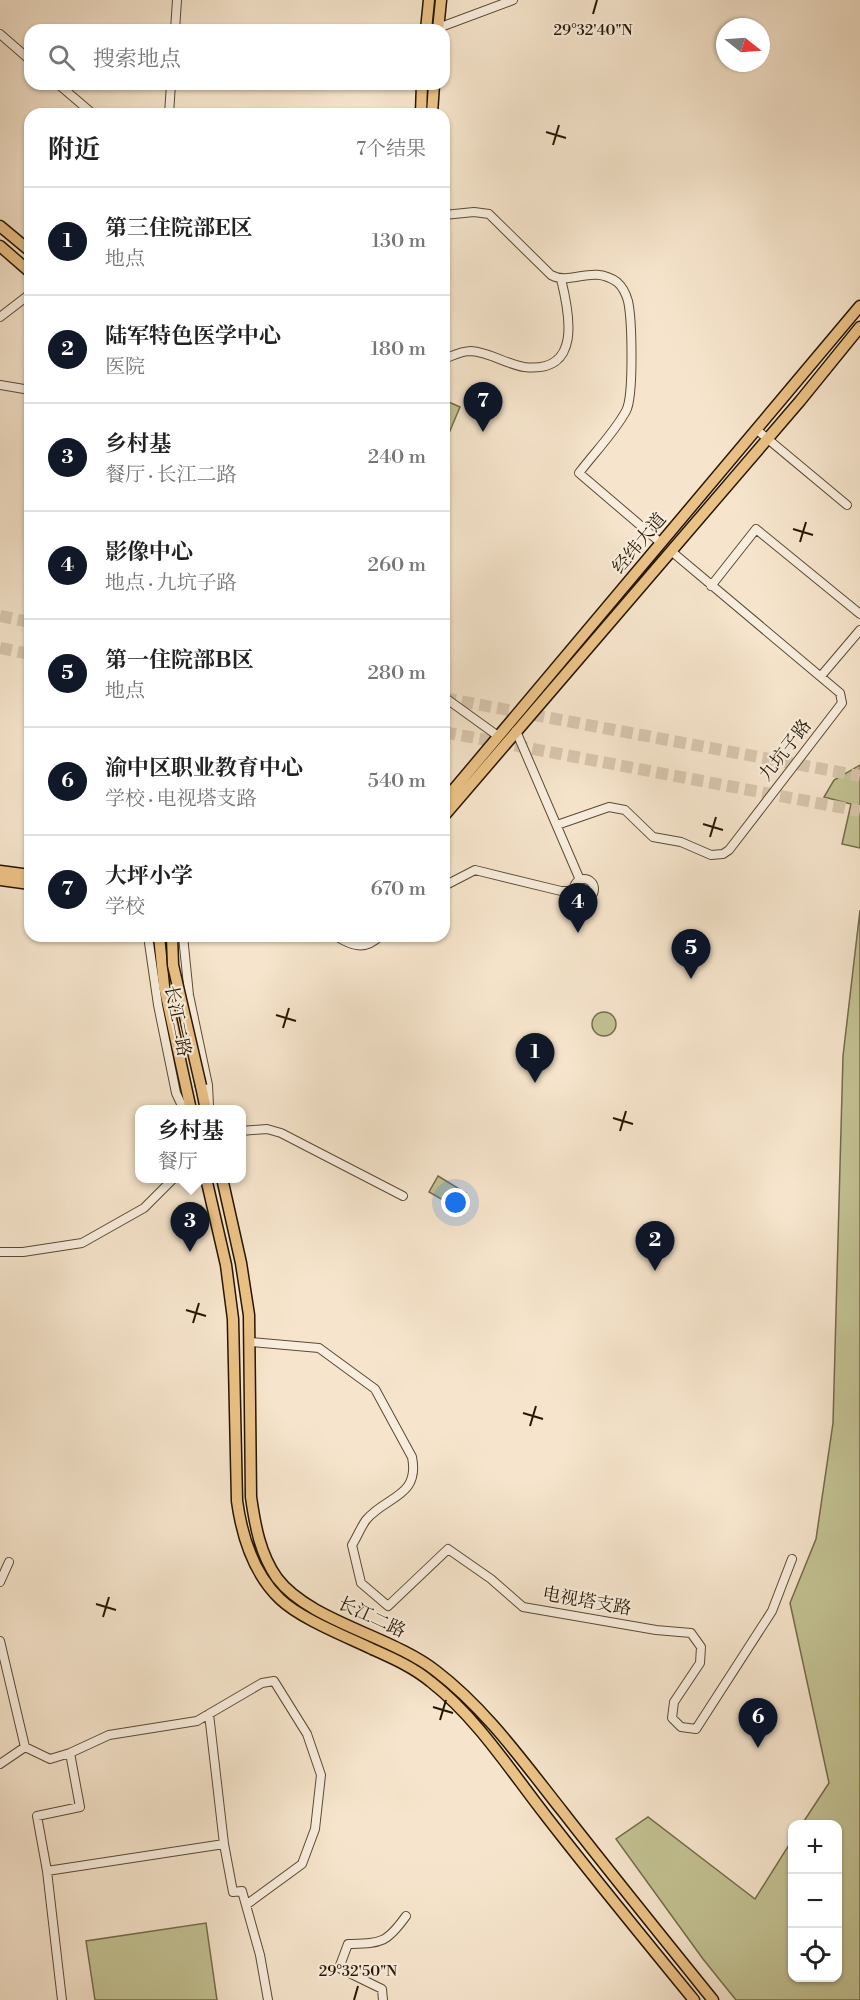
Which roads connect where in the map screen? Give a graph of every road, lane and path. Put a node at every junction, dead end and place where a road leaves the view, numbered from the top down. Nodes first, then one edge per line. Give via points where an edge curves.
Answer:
1 (177, 0) edge
2 (429, 0) edge
3 (441, 0) edge
4 (513, 0) edge
5 (175, 24) edge
6 (427, 24) edge
7 (439, 24) edge
8 (450, 24) edge
9 (0, 34) edge
10 (24, 55) edge
11 (65, 90) edge
12 (171, 90) edge
13 (422, 90) edge
14 (434, 90) edge
15 (86, 108) edge
16 (169, 108) edge
17 (421, 108) edge
18 (432, 108) edge
19 (450, 214) edge
20 (0, 225) edge
21 (0, 246) edge
22 (24, 246) edge
23 (24, 267) edge
24 (561, 279) junction
25 (24, 299) edge
26 (860, 306) edge
27 (0, 317) edge
28 (860, 327) edge
29 (450, 357) edge
30 (0, 385) edge
31 (24, 389) edge
32 (757, 430) junction
33 (766, 438) junction
34 (847, 505) dead end
35 (661, 543) junction
36 (671, 551) junction
37 (711, 586) junction
38 (860, 614) edge
39 (860, 630) edge
40 (821, 676) junction
41 (450, 701) edge
42 (516, 731) junction
43 (498, 736) junction
44 (450, 794) edge
45 (450, 809) edge
46 (557, 825) junction
47 (0, 871) edge
48 (24, 874) edge
49 (0, 880) edge
50 (580, 880) junction
51 (24, 883) edge
52 (450, 883) edge
53 (575, 891) junction
54 (149, 942) edge
55 (160, 942) edge
56 (172, 942) edge
57 (183, 942) edge
58 (346, 942) edge
59 (373, 942) edge
60 (182, 1105) edge
61 (190, 1105) edge
62 (206, 1105) edge
63 (207, 1105) edge
64 (246, 1131) edge
65 (163, 1183) edge
66 (170, 1183) edge
67 (207, 1183) edge
68 (223, 1183) edge
69 (403, 1196) dead end
70 (128, 1217) junction
71 (0, 1252) edge
72 (250, 1342) junction
73 (792, 1559) dead end
74 (9, 1562) dead end
75 (0, 1582) edge
76 (0, 1641) edge
77 (2, 1660) edge
78 (209, 1714) junction
79 (25, 1747) junction
80 (70, 1753) junction
81 (0, 1764) edge
82 (224, 1844) junction
83 (47, 1871) junction
84 (246, 1905) junction
85 (406, 1916) dead end
86 (62, 2000) edge
87 (268, 2000) edge
88 (383, 2000) edge
89 (694, 2000) edge
90 (713, 2000) edge

1 - 5 street
2 - 6 main road
3 - 7 main road
4 - 8 street
9 - 10 street
11 - 15 street
12 - 16 street
13 - 17 main road
14 - 18 main road
19 - 24 street via 489,214 551,275
20 - 22 main road
21 - 23 main road
24 - 29 street via 569,317 566,347 558,361 524,367 471,351
24 - 35 street via 589,274 610,278 625,290 630,309 629,403 579,473
25 - 27 street
26 - 32 main road, 经纬大道
28 - 33 main road, 经纬大道
30 - 31 street
32 - 33 street
32 - 35 main road, 经纬大道
33 - 34 street
33 - 36 main road, 经纬大道
35 - 43 main road, 经纬大道
36 - 37 street, 九坑子路
36 - 42 main road, 经纬大道
37 - 38 street via 756,530
37 - 40 street, 九坑子路
39 - 40 street
40 - 46 street, 九坑子路 via 840,693 843,703 723,854 711,855 681,842 653,837 618,807
41 - 43 street
42 - 45 main road, 经纬大道
42 - 46 street
43 - 44 main road, 经纬大道
46 - 50 street
47 - 48 main road
49 - 51 main road
50 - 53 street
50 - 53 street via 591,882 593,894 581,898
52 - 53 street via 475,870
54 - 60 street, 长江二路 via 156,996
55 - 61 main road, 长江二路 via 164,986
56 - 62 main road, 长江二路, bridge via 173,965
57 - 63 street, 长江二路 via 189,995 208,1085
58 - 59 street via 364,947
64 - 69 street via 267,1129 281,1133
65 - 70 street
66 - 70 street
67 - 89 main road, 长江二路 via 233,1319 240,1524 246,1545 267,1584 295,1610 411,1667 461,1708
68 - 72 main road, 长江二路 via 243,1271
70 - 71 street via 82,1243
72 - 73 street, 电视塔支路 via 319,1348 375,1389 412,1457 415,1470 411,1484 367,1520 352,1545 361,1583 388,1606 448,1549 523,1607 691,1633 701,1647 700,1663 674,1702 672,1718 681,1727 696,1729 772,1611
72 - 90 main road, 长江二路 via 252,1497 259,1540 277,1577 299,1600 415,1656 465,1695
74 - 75 street
76 - 77 street
77 - 79 street
78 - 80 street via 197,1721 109,1735
78 - 82 street
78 - 84 street via 262,1683 274,1681 307,1734 321,1775 315,1829 302,1864
79 - 80 street via 50,1759
79 - 81 street
80 - 83 street via 80,1807 37,1816
82 - 83 street
82 - 84 street via 233,1892 242,1891
83 - 86 street
84 - 87 street
85 - 88 street via 379,1943 348,1944 339,1968 382,1989

